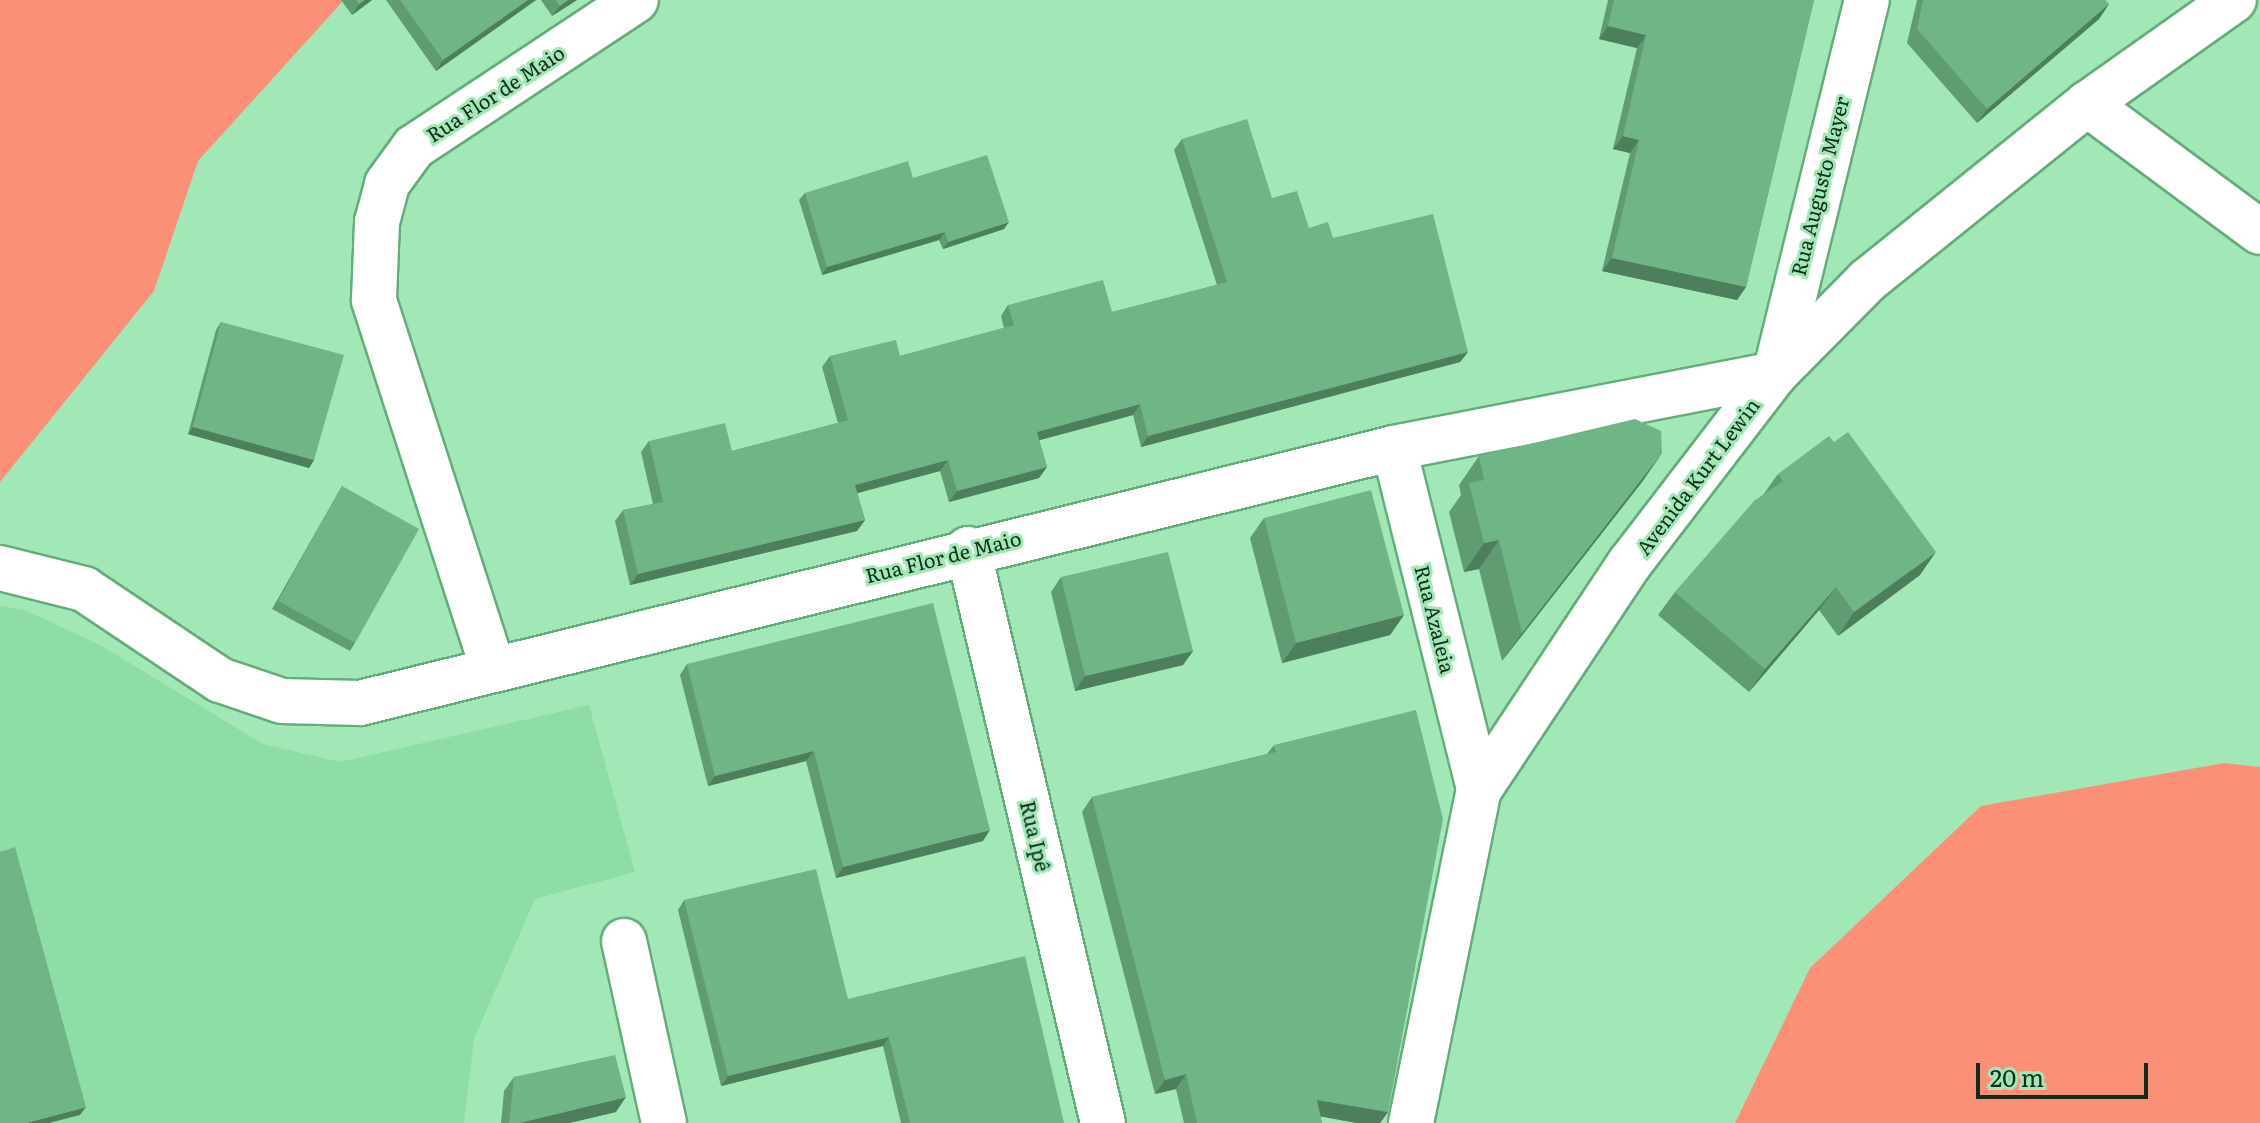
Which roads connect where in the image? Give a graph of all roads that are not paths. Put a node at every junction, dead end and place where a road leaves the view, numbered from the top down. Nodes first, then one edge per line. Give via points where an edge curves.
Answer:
1 (636, 0) edge
2 (1867, 0) edge
3 (2234, 0) edge
4 (2087, 104) junction
5 (2260, 232) edge
6 (1775, 374) junction
7 (1394, 448) junction
8 (968, 549) junction
9 (0, 568) edge
10 (493, 669) junction
11 (1479, 790) junction
12 (624, 941) dead end
13 (664, 1123) edge
14 (1103, 1123) edge
15 (1411, 1123) edge

1 - 10 street, Rua Flor de Maio via 414,147 387,184 377,222 374,300
2 - 6 street, Rua Augusto Mayer
3 - 4 street, Avenida Kurt Lewin
4 - 5 street
4 - 6 street, Avenida Kurt Lewin via 1868,280
6 - 7 street, Rua Flor de Maio
6 - 11 street, Avenida Kurt Lewin via 1630,563
7 - 8 street, Rua Flor de Maio
7 - 11 street, Rua Azaleia
8 - 10 street, Rua Flor de Maio
8 - 14 street, Rua Ipê
9 - 10 street, Rua Flor de Maio via 84,589 220,680 282,701 360,703
11 - 15 street, Avenida Kurt Lewin
12 - 13 street

